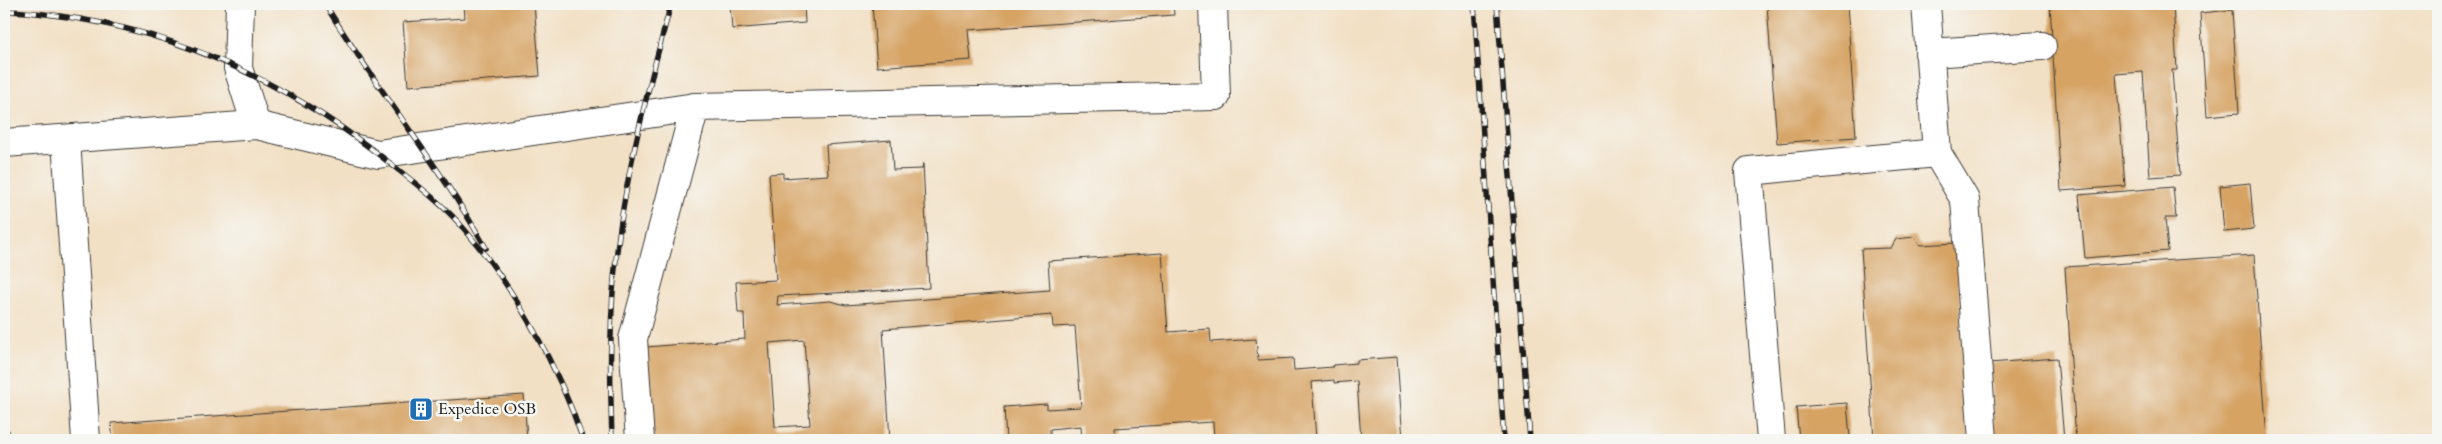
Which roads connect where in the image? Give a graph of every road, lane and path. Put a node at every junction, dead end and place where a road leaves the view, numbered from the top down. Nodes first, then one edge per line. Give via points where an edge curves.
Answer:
1 (240, 4) edge
2 (1213, 4) edge
3 (1926, 4) edge
4 (2042, 46) dead end
5 (1929, 53) junction
6 (696, 107) junction
7 (256, 125) junction
8 (66, 140) junction
9 (4, 143) edge
10 (1937, 153) junction
11 (86, 440) edge
12 (640, 440) edge
13 (1771, 440) edge
14 (1983, 440) edge

1 - 7 lane via 238,68
2 - 6 lane via 1216,96
3 - 5 lane
4 - 5 lane
5 - 10 lane
6 - 7 lane via 378,154
6 - 12 lane via 634,339
7 - 8 lane
8 - 9 lane
8 - 11 lane
10 - 13 lane via 1749,172
10 - 14 lane via 1965,200

